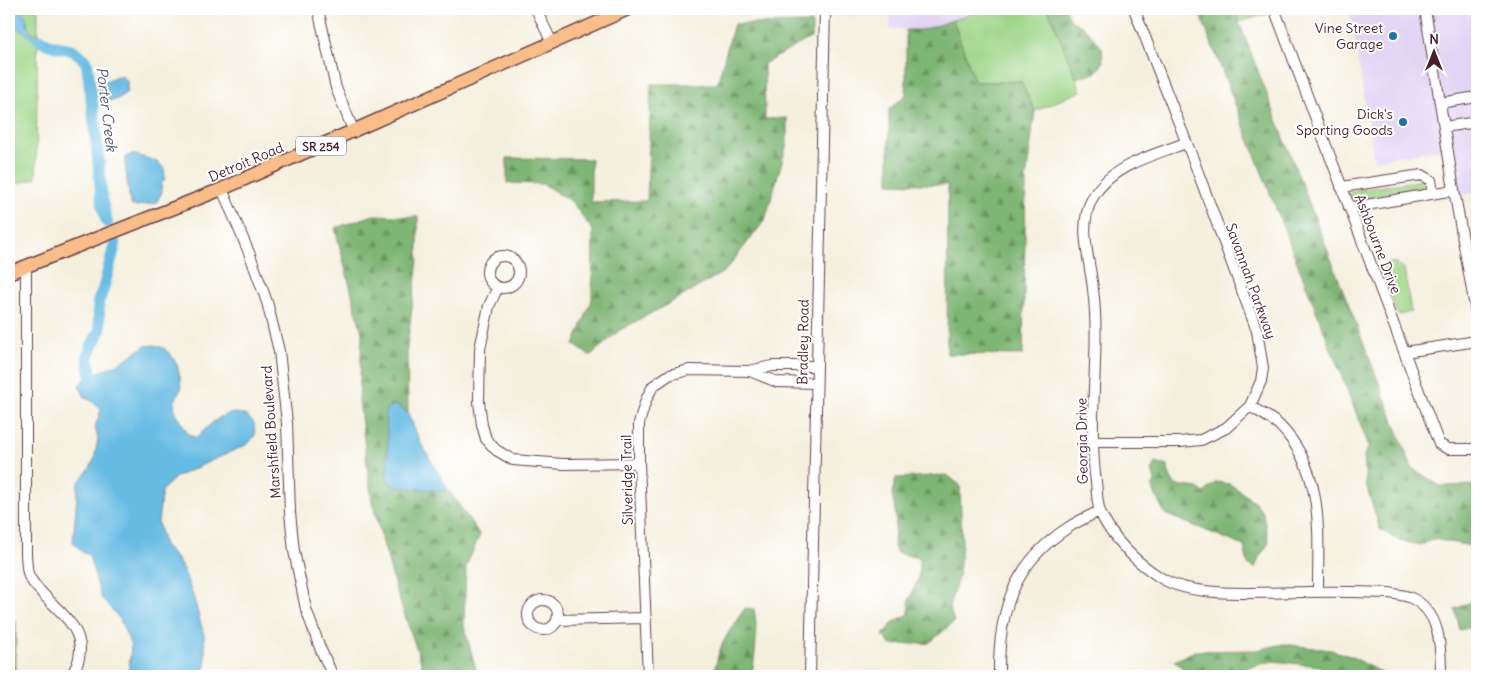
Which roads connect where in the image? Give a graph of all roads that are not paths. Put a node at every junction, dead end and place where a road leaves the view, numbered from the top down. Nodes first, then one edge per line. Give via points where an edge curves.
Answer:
1 (318, 9) edge
2 (536, 9) edge
3 (628, 9) edge
4 (825, 9) edge
5 (1134, 9) edge
6 (1425, 9) edge
7 (1277, 16) dead end
8 (552, 43) junction
9 (1477, 97) edge
10 (1440, 103) junction
11 (1477, 122) edge
12 (1444, 127) junction
13 (354, 132) junction
14 (1186, 143) junction
15 (1341, 187) junction
16 (222, 189) junction
17 (1454, 190) junction
18 (1433, 194) junction
19 (1349, 208) junction
20 (26, 266) junction
21 (9, 273) edge
22 (498, 287) dead end
23 (1477, 318) edge
24 (1477, 341) edge
25 (1404, 352) junction
26 (816, 366) junction
27 (749, 371) junction
28 (816, 383) junction
29 (1250, 406) junction
30 (1093, 442) junction
31 (1477, 449) edge
32 (639, 463) junction
33 (1100, 511) junction
34 (1318, 591) junction
35 (646, 618) junction
36 (557, 620) dead end
37 (71, 676) edge
38 (333, 676) edge
39 (648, 676) edge
40 (810, 676) edge
41 (999, 676) edge
42 (1440, 676) edge

1 - 13 street via 336,88
2 - 8 street
3 - 8 main road, Detroit Road / SR 254
4 - 26 street, Bradley Road
5 - 14 street, Savannah Parkway
6 - 10 street
7 - 15 street, Ashbourne Drive
8 - 13 main road, Detroit Road / SR 254
9 - 10 street
10 - 12 street
11 - 12 street
12 - 17 street
13 - 16 main road, Detroit Road / SR 254
14 - 29 street, Savannah Parkway via 1257,331 1263,368
14 - 30 street, Georgia Drive via 1131,164 1106,179 1092,198 1086,222 1086,246 1096,339
15 - 18 street via 1422,175 1431,180
15 - 19 street, Ashbourne Drive
16 - 20 main road, Detroit Road / SR 254
16 - 38 street, Marshfield Boulevard via 254,264 279,351 287,423 294,551 306,609
17 - 18 street
17 - 23 street
18 - 19 street
19 - 25 street, Ashbourne Drive
20 - 21 main road, Detroit Road / SR 254
20 - 37 street via 28,576 75,630 79,658
22 - 32 street via 489,306 480,349 479,402 486,439 496,450 513,460 563,464
24 - 25 street
25 - 31 street, Ashbourne Drive via 1439,444 1448,448
26 - 27 street, Silveridge Trail via 772,366
26 - 28 street, Bradley Road
27 - 28 street, Silveridge Trail via 777,382
27 - 32 street, Silveridge Trail via 689,370 669,375 653,386 639,423
28 - 40 street, Bradley Road
29 - 30 street, Savannah Parkway via 1226,428 1201,440
29 - 34 street via 1278,425 1307,466 1316,493
30 - 33 street, Georgia Drive
32 - 35 street, Silveridge Trail
33 - 34 street, Georgia Drive via 1119,542 1155,574 1179,586 1218,592
33 - 41 street via 1069,527 1041,549 1015,582 1003,618
34 - 42 street, Georgia Drive via 1389,593 1409,597 1422,605 1433,617 1441,646
35 - 36 street
35 - 39 street, Silveridge Trail

